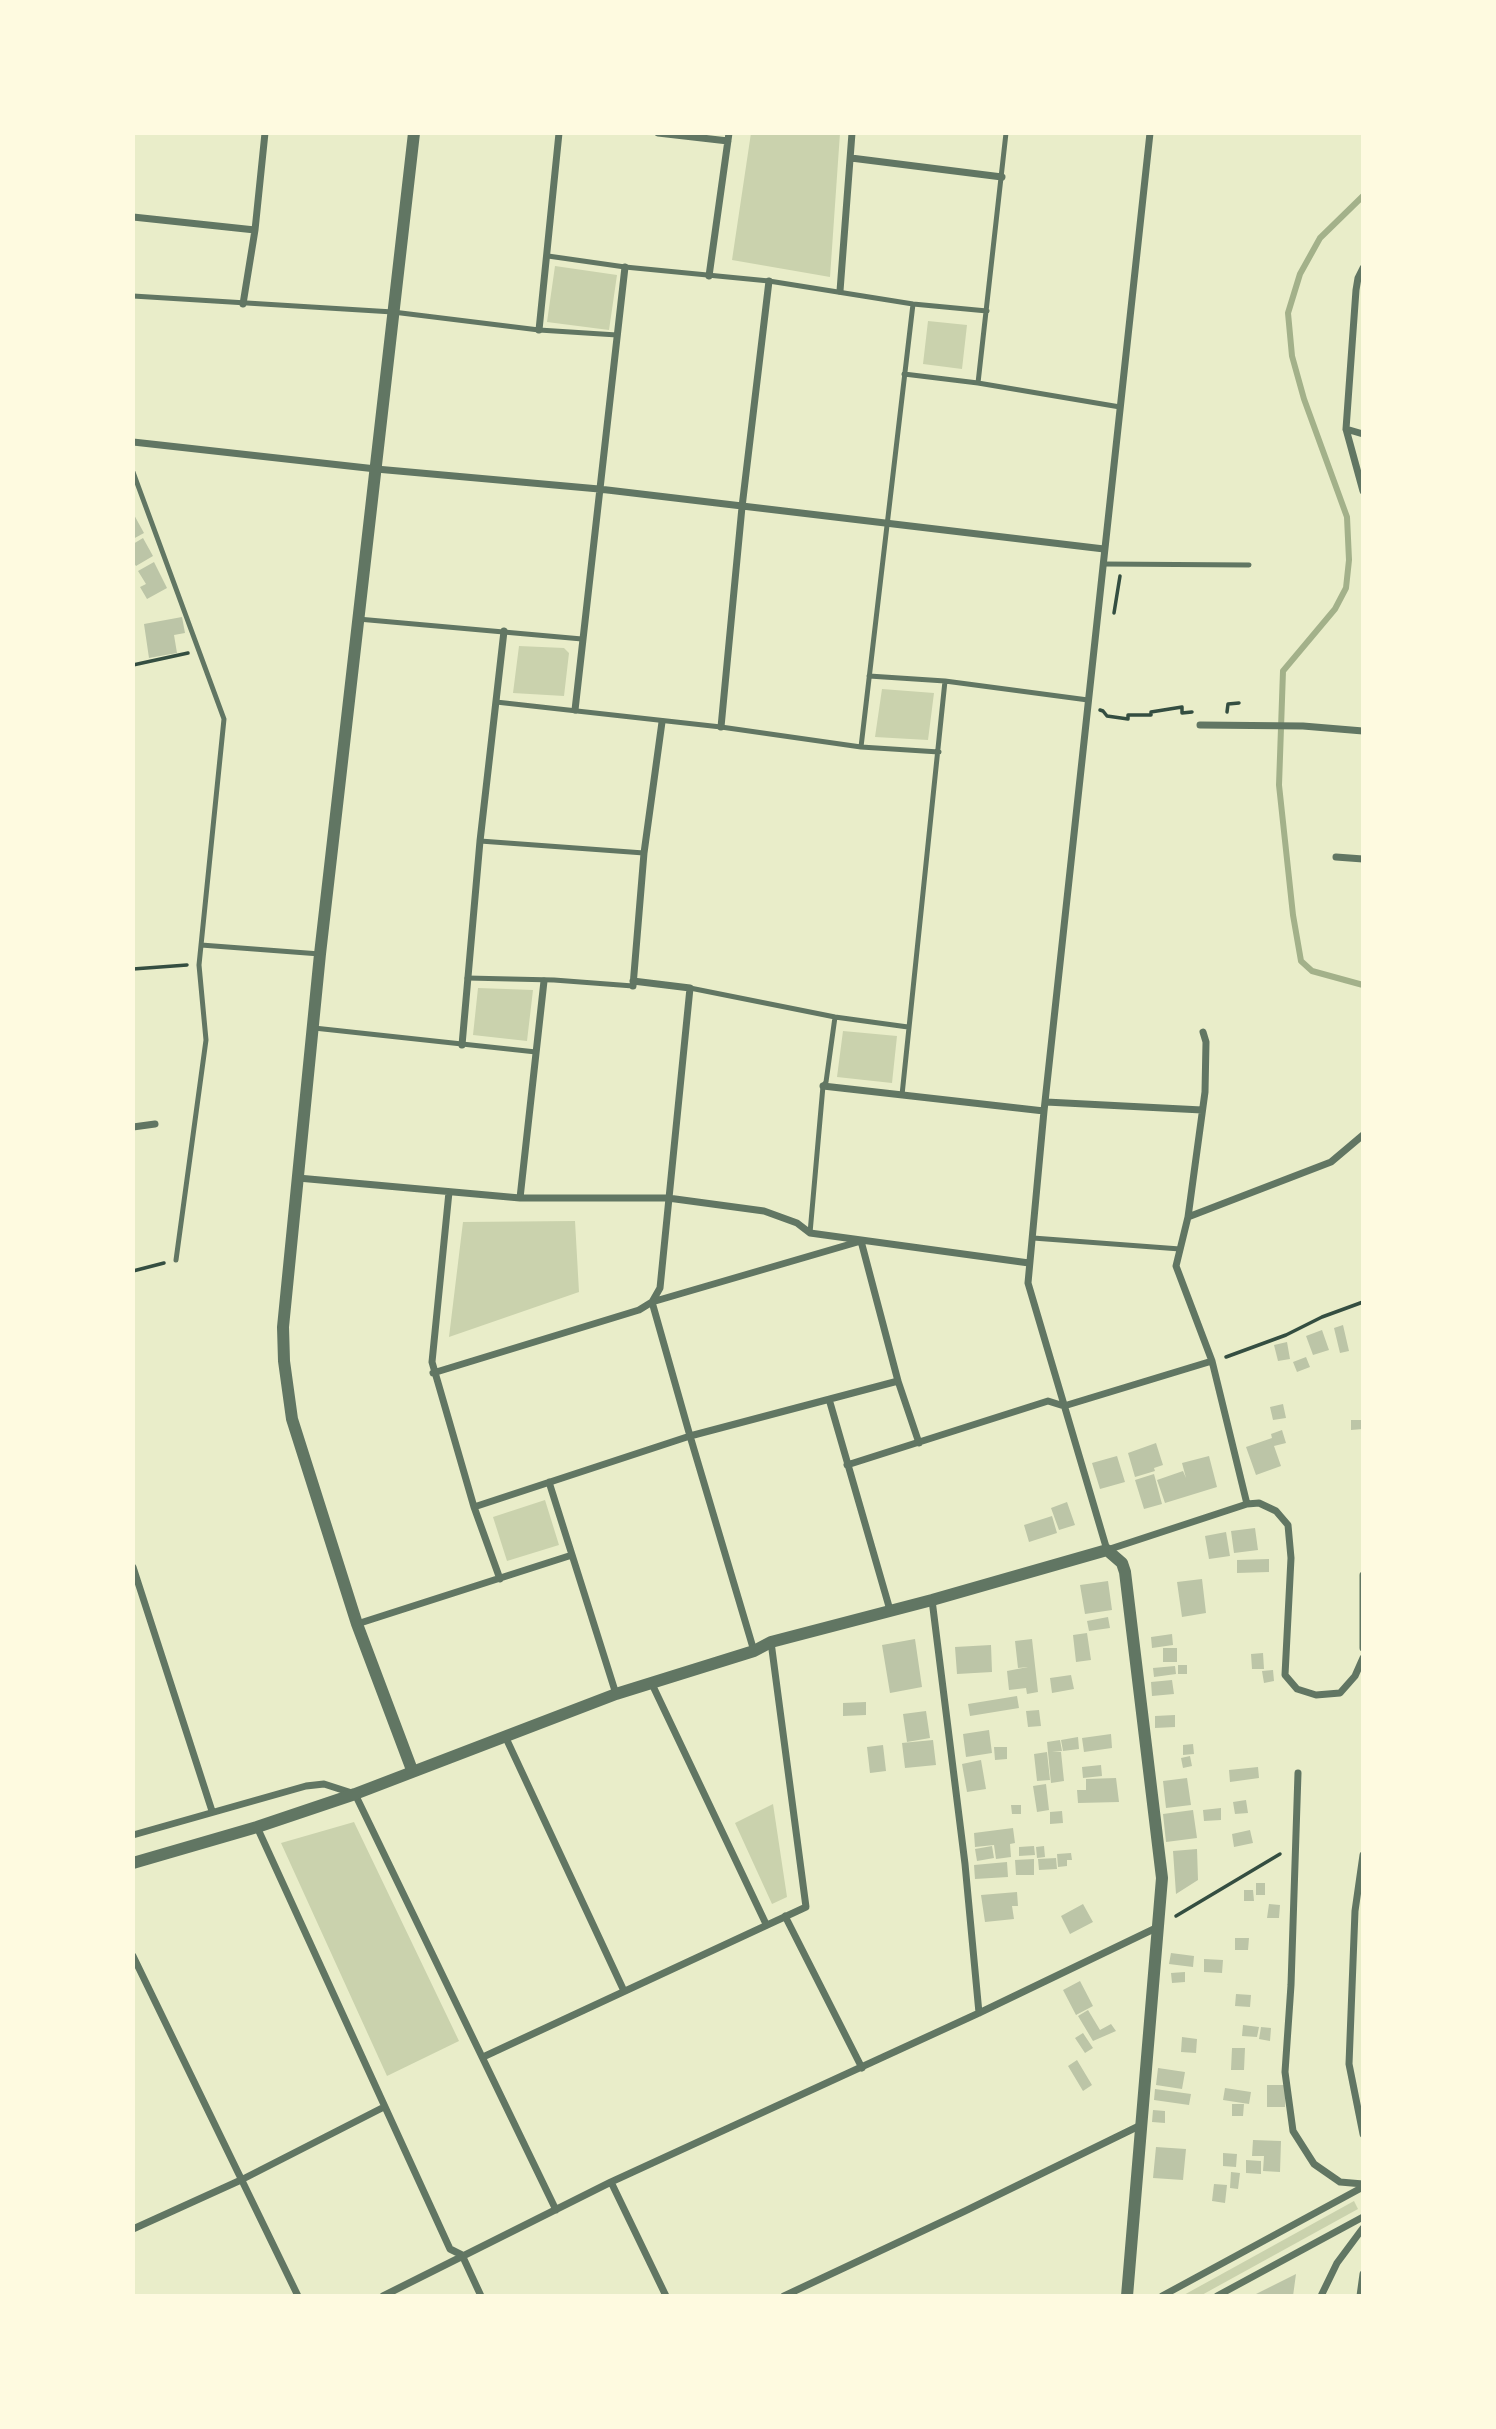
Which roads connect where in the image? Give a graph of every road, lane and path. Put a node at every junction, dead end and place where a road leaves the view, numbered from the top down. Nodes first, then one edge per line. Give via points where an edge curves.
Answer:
1 (265, 133) edge
2 (414, 133) edge
3 (559, 133) edge
4 (658, 133) edge
5 (852, 133) edge
6 (1006, 133) edge
7 (1150, 133) edge
8 (729, 137) edge
9 (851, 158) junction
10 (1002, 177) junction
11 (133, 217) edge
12 (255, 230) junction
13 (548, 256) junction
14 (625, 267) junction
15 (1363, 268) edge
16 (709, 276) junction
17 (769, 281) junction
18 (1360, 290) edge
19 (840, 291) junction
20 (133, 296) edge
21 (243, 304) junction
22 (913, 304) junction
23 (393, 312) junction
24 (987, 312) junction
25 (539, 331) junction
26 (617, 335) junction
27 (904, 374) junction
28 (978, 383) junction
29 (1120, 407) junction
30 (1346, 429) junction
31 (1363, 434) edge
32 (133, 442) edge
33 (376, 469) junction
34 (133, 472) edge
35 (599, 489) junction
36 (1363, 491) edge
37 (742, 507) junction
38 (887, 524) junction
39 (1104, 549) junction
40 (1103, 564) junction
41 (1249, 565) dead end
42 (358, 618) junction
43 (504, 631) junction
44 (582, 639) junction
45 (201, 650) junction
46 (133, 665) edge
47 (869, 676) junction
48 (945, 681) junction
49 (1088, 700) junction
50 (496, 702) junction
51 (1238, 703) dead end
52 (575, 710) junction
53 (1100, 710) dead end
54 (1203, 711) dead end
55 (1226, 715) dead end
56 (662, 722) junction
57 (1200, 725) dead end
58 (721, 727) junction
59 (1363, 732) edge
60 (861, 747) junction
61 (939, 752) junction
62 (480, 841) junction
63 (644, 853) junction
64 (1336, 857) dead end
65 (1363, 859) edge
66 (201, 945) junction
67 (320, 954) junction
68 (199, 965) junction
69 (133, 969) edge
70 (467, 978) junction
71 (544, 981) junction
72 (633, 984) junction
73 (690, 988) junction
74 (835, 1017) junction
75 (908, 1027) junction
76 (314, 1028) junction
77 (1203, 1032) dead end
78 (461, 1045) junction
79 (536, 1052) junction
80 (823, 1086) junction
81 (902, 1095) junction
82 (1046, 1102) junction
83 (1202, 1110) junction
84 (1044, 1111) junction
85 (155, 1124) dead end
86 (133, 1127) edge
87 (1363, 1135) edge
88 (298, 1178) junction
89 (449, 1192) junction
90 (520, 1198) junction
91 (668, 1198) junction
92 (1188, 1217) junction
93 (810, 1233) junction
94 (1033, 1238) junction
95 (861, 1241) junction
96 (1180, 1249) junction
97 (176, 1261) joint
98 (1029, 1263) junction
99 (133, 1271) edge
100 (652, 1302) junction
101 (1363, 1302) edge
102 (1212, 1361) junction
103 (433, 1373) junction
104 (898, 1381) junction
105 (829, 1399) junction
106 (1064, 1406) junction
107 (690, 1436) junction
108 (919, 1443) junction
109 (847, 1465) junction
110 (549, 1482) junction
111 (1247, 1504) junction
112 (474, 1507) junction
113 (1107, 1550) junction
114 (572, 1555) junction
115 (133, 1567) edge
116 (1363, 1575) edge
117 (500, 1579) junction
118 (932, 1600) junction
119 (890, 1610) junction
120 (357, 1624) junction
121 (771, 1642) junction
122 (1363, 1648) edge
123 (754, 1651) junction
124 (1363, 1658) edge
125 (651, 1682) junction
126 (615, 1694) junction
127 (505, 1736) junction
128 (412, 1770) junction
129 (1298, 1773) dead end
130 (355, 1794) junction
131 (212, 1811) junction
132 (257, 1827) junction
133 (133, 1835) edge
134 (1295, 1845) junction
135 (1363, 1855) edge
136 (133, 1863) edge
137 (785, 1916) junction
138 (765, 1924) junction
139 (1159, 1926) junction
140 (133, 1956) edge
141 (1353, 1967) junction
142 (1363, 1969) edge
143 (624, 1992) junction
144 (979, 2013) junction
145 (483, 2057) junction
146 (862, 2068) junction
147 (384, 2107) junction
148 (1141, 2125) junction
149 (1363, 2134) edge
150 (241, 2180) junction
151 (611, 2182) junction
152 (1363, 2186) edge
153 (556, 2210) junction
154 (1363, 2217) edge
155 (1363, 2228) edge
156 (133, 2229) edge
157 (462, 2255) junction
158 (1363, 2274) edge
159 (298, 2296) edge
160 (383, 2296) edge
161 (481, 2296) edge
162 (666, 2296) edge
163 (784, 2296) edge
164 (1126, 2296) edge
165 (1162, 2296) edge
166 (1217, 2296) edge
167 (1321, 2296) edge
168 (1360, 2296) edge

1 - 12 street
2 - 23 street
3 - 13 street
4 - 8 street
5 - 9 street
6 - 10 lane
7 - 29 street
8 - 16 street
9 - 10 street
9 - 19 street
10 - 24 lane
11 - 12 street
12 - 21 street
13 - 14 lane
13 - 25 street
14 - 16 lane
14 - 26 street
15 - 18 street via 1358,278
16 - 17 lane
17 - 19 lane
17 - 37 street
18 - 30 street
19 - 22 lane
20 - 21 lane
21 - 23 lane
22 - 24 lane
22 - 27 lane
23 - 25 lane
23 - 33 street
24 - 28 lane
25 - 26 lane
26 - 35 street
27 - 28 lane
27 - 38 lane
28 - 29 lane
29 - 39 street
30 - 31 street
30 - 36 street
32 - 33 street
33 - 35 street
33 - 42 street
34 - 45 lane
35 - 37 street
35 - 44 street
37 - 38 street
37 - 58 street
38 - 39 street
38 - 47 lane
39 - 40 street
40 - 41 lane
40 - 49 street
42 - 43 lane
42 - 67 street
43 - 44 lane
43 - 50 street
44 - 52 street
45 - 46 path
45 - 66 lane via 224,719
47 - 48 lane
47 - 60 lane
48 - 49 lane
48 - 61 lane
49 - 82 street
50 - 52 lane
50 - 62 street
51 - 55 path via 1228,704
52 - 56 lane
53 - 54 path via 1107,716 1128,719 1128,715 1182,707 1182,713
56 - 58 lane
56 - 63 street
57 - 59 street
58 - 60 lane
60 - 61 lane
61 - 75 lane
62 - 63 lane
62 - 70 street
63 - 72 street
64 - 65 street
66 - 67 lane
66 - 68 lane
67 - 76 street
68 - 69 path
68 - 97 lane via 206,1040
70 - 71 lane
70 - 78 street
71 - 72 lane
71 - 79 street
72 - 73 street
73 - 74 lane
73 - 91 street
74 - 75 lane
74 - 80 lane
75 - 81 lane
76 - 78 lane
76 - 88 street
77 - 83 street
78 - 79 lane
79 - 90 street
80 - 81 street
80 - 93 lane
81 - 84 street
82 - 83 street
82 - 84 street
83 - 92 street
84 - 94 street
85 - 86 street
87 - 92 street via 1331,1162
88 - 89 street
88 - 120 street via 284,1314 286,1385 292,1419
89 - 90 street
89 - 103 street
90 - 91 street
91 - 93 street via 764,1211
91 - 100 street via 660,1288
92 - 96 street
93 - 95 street
94 - 96 lane
94 - 98 street
95 - 98 street
95 - 100 street
95 - 104 street
96 - 102 street via 1177,1266
97 - 99 path
98 - 106 street via 1028,1283
100 - 103 street via 513,1351
100 - 107 street
101 - 102 path
102 - 106 street
102 - 111 street
103 - 112 street
104 - 105 street
104 - 108 street
105 - 107 street
105 - 109 street
106 - 108 street via 1048,1401
106 - 113 street
107 - 110 street
107 - 123 street
108 - 109 street
109 - 119 street
110 - 112 street
110 - 114 street
111 - 113 street
111 - 124 street via 1259,1503 1276,1511 1287,1525 1291,1558 1285,1675 1297,1689 1316,1695 1340,1693
112 - 117 street
113 - 118 street
113 - 139 street via 1125,1572 1162,1878
114 - 117 street
114 - 126 street
115 - 131 street
116 - 122 street
117 - 120 street
118 - 119 street
118 - 144 street
119 - 121 street
120 - 128 street
121 - 123 street
121 - 137 street via 806,1907
123 - 125 street
125 - 126 street
125 - 138 street
126 - 127 street
127 - 128 street
127 - 143 street
128 - 130 street
129 - 134 street
130 - 131 street via 324,1784 306,1786
130 - 132 street
130 - 145 street
131 - 133 street
132 - 136 street
132 - 147 street
134 - 139 path
134 - 152 street via 1285,2072 1293,2131 1314,2164 1340,2182
135 - 141 street
137 - 138 street
137 - 146 street
138 - 143 street
139 - 144 street
139 - 148 street
140 - 150 street
141 - 142 street
141 - 149 street via 1349,2064
143 - 145 street
144 - 146 street
145 - 153 street
146 - 151 street
147 - 150 street
147 - 157 street via 450,2249
148 - 163 street
148 - 164 street
150 - 156 street
150 - 159 street
151 - 153 street
151 - 162 street
152 - 165 street
153 - 157 street
154 - 166 street
155 - 167 street via 1337,2263
157 - 160 street
157 - 161 street
158 - 168 street

